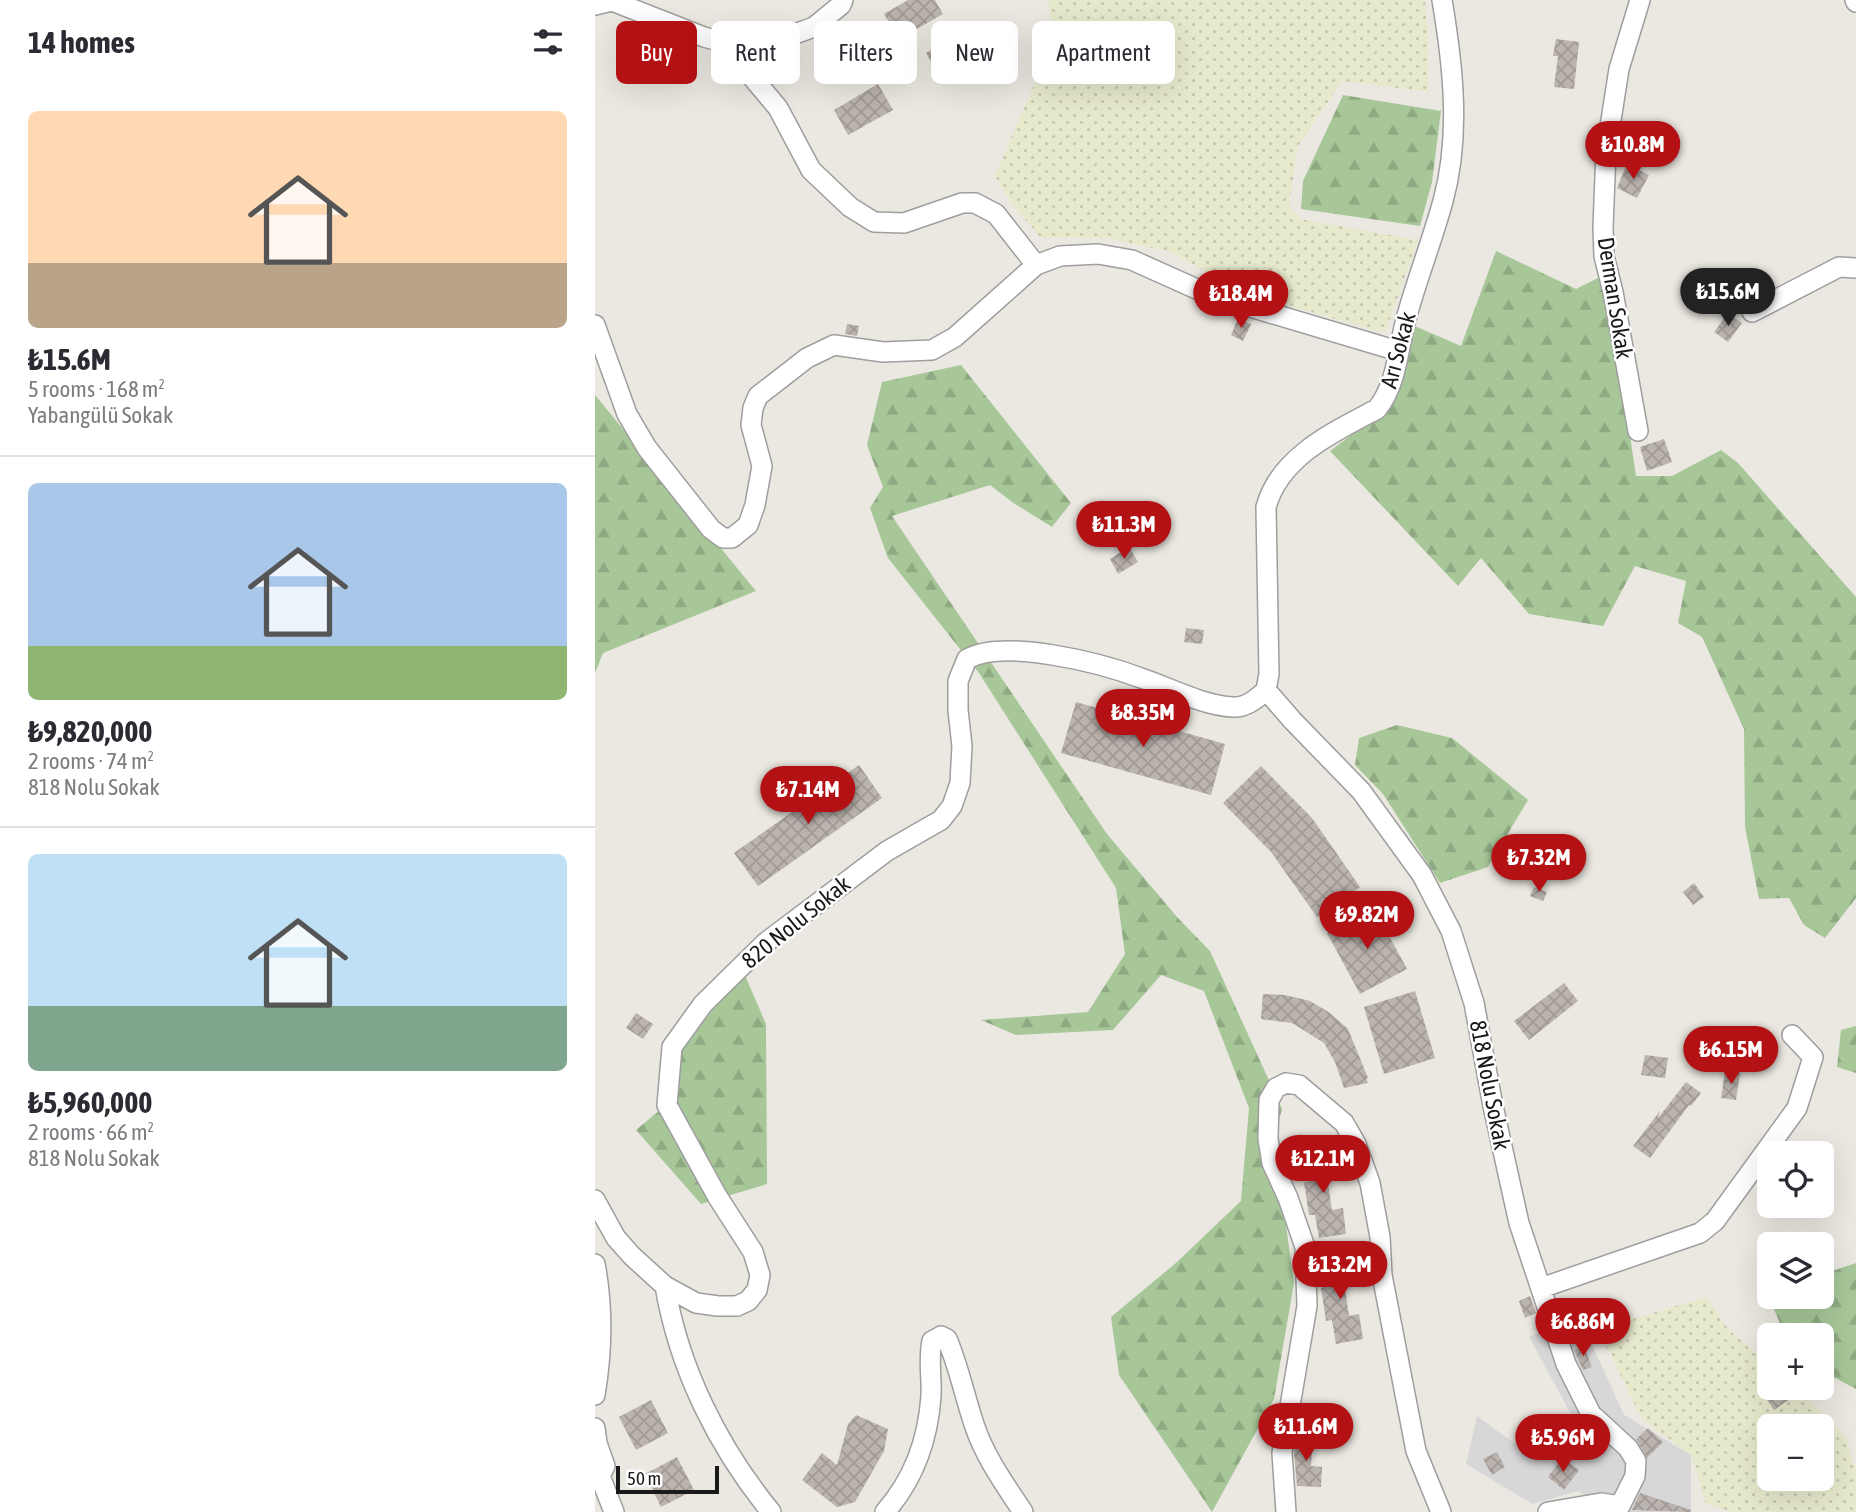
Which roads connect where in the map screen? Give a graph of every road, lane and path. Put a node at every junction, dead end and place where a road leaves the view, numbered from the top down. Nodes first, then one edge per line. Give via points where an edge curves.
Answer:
1 (1442, 0) edge
2 (1640, 0) edge
3 (843, 2) edge
4 (595, 5) edge
5 (800, 33) edge
6 (711, 39) edge
7 (758, 84) edge
8 (1036, 265) junction
9 (1856, 268) edge
10 (1752, 312) dead end
11 (595, 325) edge
12 (1398, 351) junction
13 (1638, 431) dead end
14 (1266, 690) junction
15 (1792, 1035) dead end
16 (595, 1200) edge
17 (595, 1264) edge
18 (665, 1286) junction
19 (1541, 1288) junction
20 (595, 1395) edge
21 (595, 1428) edge
22 (598, 1476) edge
23 (1619, 1509) edge
24 (614, 1512) edge
25 (771, 1512) edge
26 (885, 1512) edge
27 (1023, 1512) edge
28 (1286, 1512) edge
29 (1441, 1512) edge
30 (1548, 1512) edge

1 - 12 street, Arı Sokak via 1451,55 1452,148 1443,200
2 - 13 street, Derman Sokak via 1619,69 1606,152 1603,227 1604,257
3 - 5 street
4 - 6 street via 613,1
7 - 8 street via 778,108 811,170 850,207 874,222 904,223 962,203 975,203 996,214
8 - 11 street via 955,337 932,350 883,352 834,345 807,358 758,397 751,425 762,466 755,505 748,525 732,538 723,538 711,529 647,448 627,414
8 - 12 street via 1060,256 1098,254 1132,260 1210,295
9 - 10 street via 1839,267
12 - 14 street, Arı Sokak via 1394,376 1377,409 1297,457 1270,491 1266,507
14 - 18 street, 820 Nolu Sokak via 1235,708 1137,676 1037,652 975,654 967,659 958,681 961,771 952,806 940,820 887,850 765,943 702,1004 672,1047 667,1105 753,1252 760,1275 757,1290 737,1306 696,1303
14 - 19 street, 818 Nolu Sokak via 1361,791 1422,875 1451,931 1473,1003 1519,1223
15 - 19 street via 1812,1057 1797,1108 1716,1221 1700,1233
16 - 18 street, 820 Nolu Sokak via 616,1238
17 - 20 street via 600,1325
18 - 25 street via 671,1321 691,1377 718,1434
19 - 23 street, 818 Nolu Sokak via 1566,1364 1591,1413 1636,1461 1635,1476
21 - 22 street via 605,1466
22 - 24 street
23 - 30 street via 1601,1503
26 - 27 street via 916,1465 931,1395 929,1355 932,1342 941,1336 955,1357 975,1430
28 - 29 street via 1282,1453 1307,1306 1305,1247 1272,1163 1268,1139 1269,1100 1276,1088 1286,1083 1299,1086 1344,1123 1356,1144 1370,1183 1382,1275 1416,1451

